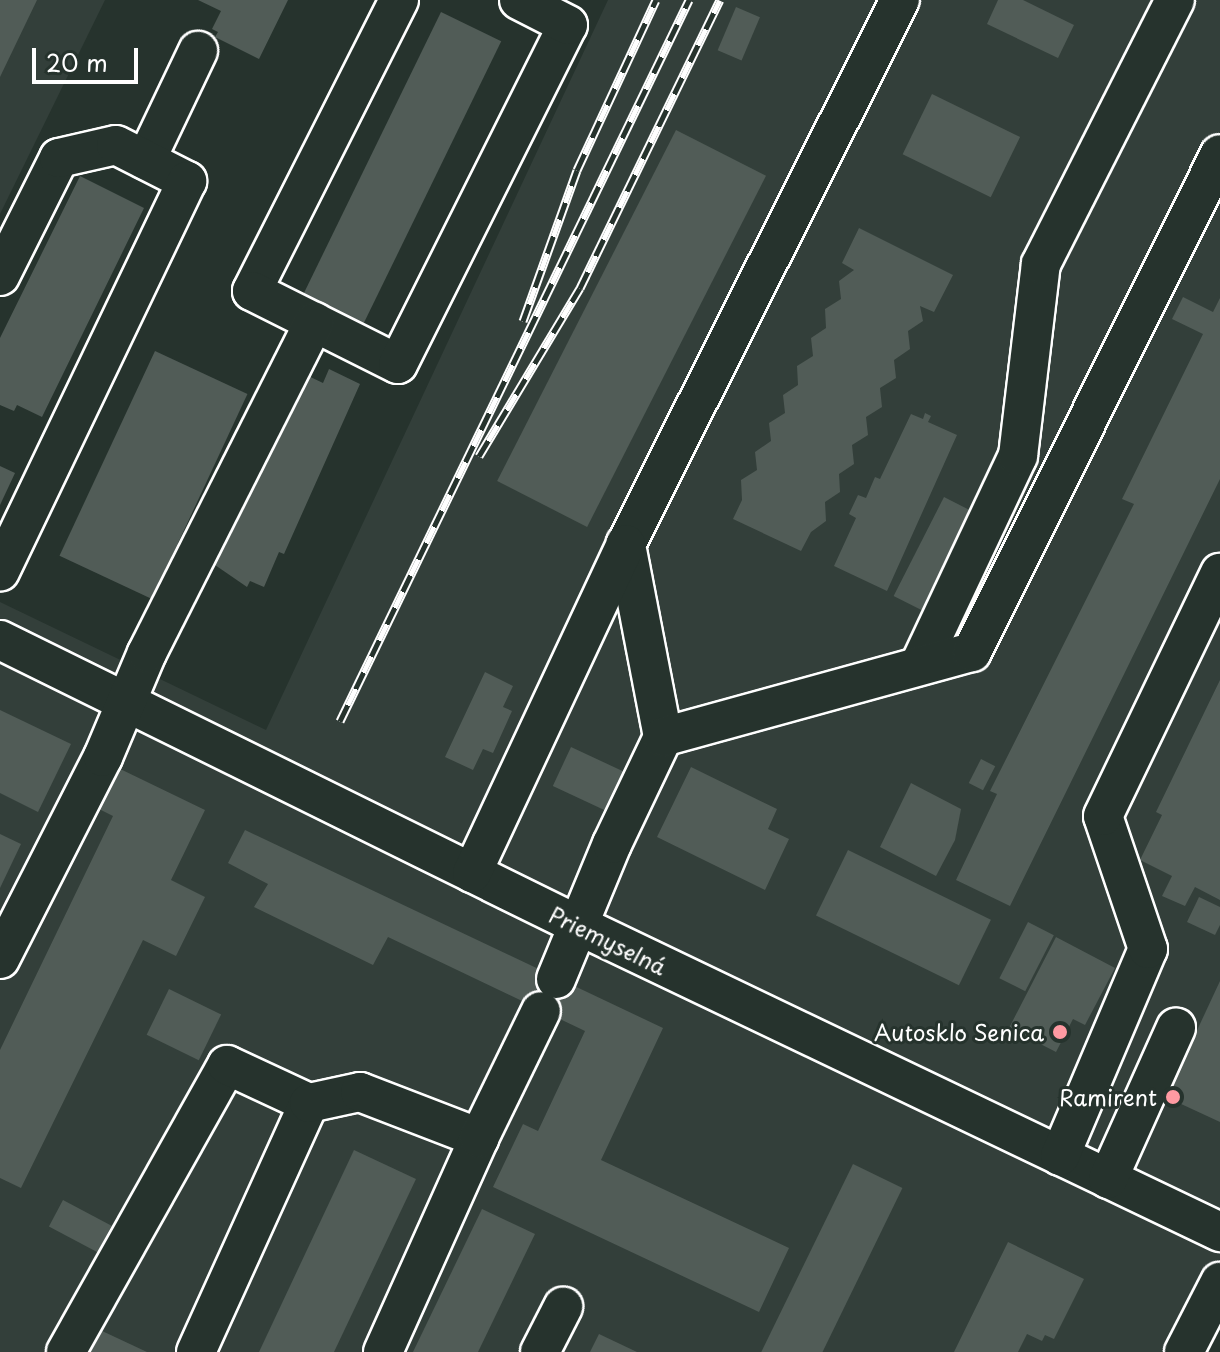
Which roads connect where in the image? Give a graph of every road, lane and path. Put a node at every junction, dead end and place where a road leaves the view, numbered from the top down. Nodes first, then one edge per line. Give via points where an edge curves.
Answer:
1 (399, 0) edge
2 (519, 0) edge
3 (900, 0) edge
4 (1175, 0) edge
5 (198, 51) dead end
6 (1220, 154) edge
7 (146, 160) junction
8 (0, 276) edge
9 (314, 322) junction
10 (626, 544) junction
11 (0, 572) edge
12 (1220, 573) edge
13 (0, 640) edge
14 (920, 664) junction
15 (127, 702) junction
16 (663, 737) junction
17 (472, 873) junction
18 (578, 925) junction
19 (0, 959) edge
20 (1176, 1028) dead end
21 (309, 1103) junction
22 (479, 1138) junction
23 (1060, 1156) junction
24 (1108, 1179) junction
25 (1220, 1232) edge
26 (1220, 1282) edge
27 (563, 1307) dead end
28 (66, 1352) edge
29 (196, 1352) edge
30 (383, 1352) edge
31 (540, 1352) edge
32 (1184, 1352) edge

1 - 9 street via 252,291
2 - 9 street via 568,25 398,364
3 - 10 street
4 - 14 street via 1041,264 1018,456
5 - 7 street
6 - 14 street via 972,652
7 - 8 street via 116,145 59,158
7 - 11 street via 187,181
9 - 15 street
10 - 16 street
10 - 17 street
12 - 23 street via 1103,816 1148,949
13 - 15 street, Priemyselná
14 - 16 street
15 - 17 street, Priemyselná
15 - 19 street
16 - 18 street
17 - 18 street, Priemyselná
18 - 22 street
18 - 23 street, Priemyselná
20 - 24 street
21 - 22 street via 360,1092
21 - 28 street via 227,1065
21 - 29 street
22 - 30 street
23 - 24 street, Priemyselná
24 - 25 street, Priemyselná
26 - 32 street
27 - 31 street

